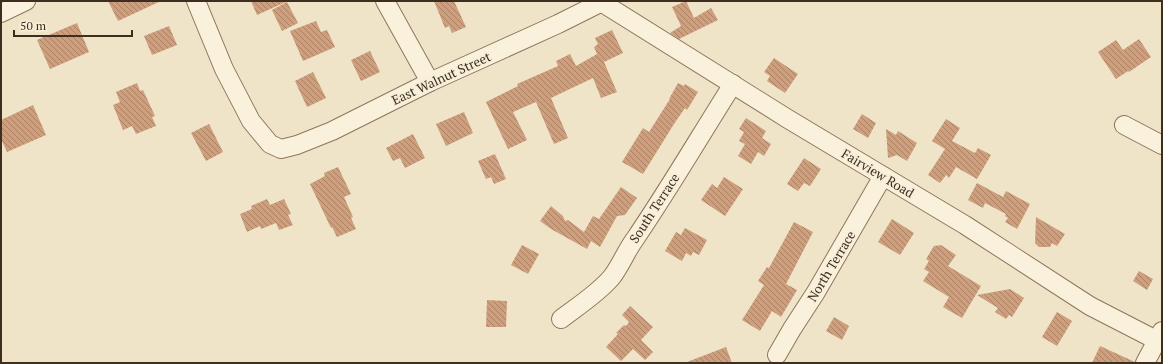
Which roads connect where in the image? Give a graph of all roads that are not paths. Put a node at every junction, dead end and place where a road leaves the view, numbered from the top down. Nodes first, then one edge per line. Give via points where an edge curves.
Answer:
1 (26, 1) edge
2 (196, 1) edge
3 (385, 1) edge
4 (602, 2) edge
5 (1, 13) edge
6 (430, 82) junction
7 (733, 84) junction
8 (1124, 125) dead end
9 (1162, 145) edge
10 (883, 176) junction
11 (561, 319) dead end
12 (1160, 338) edge
13 (777, 355) dead end
14 (1145, 363) edge

1 - 5 street
2 - 6 street, East Walnut Street via 224,69 251,121 270,144 281,149 332,131
3 - 6 street
4 - 6 street, East Walnut Street
4 - 7 street, Fairview Road
7 - 10 street, Fairview Road
7 - 11 street, South Terrace via 611,278 591,297
8 - 9 street
10 - 12 street, Fairview Road via 965,225 1090,306
10 - 13 street, North Terrace
12 - 14 street

